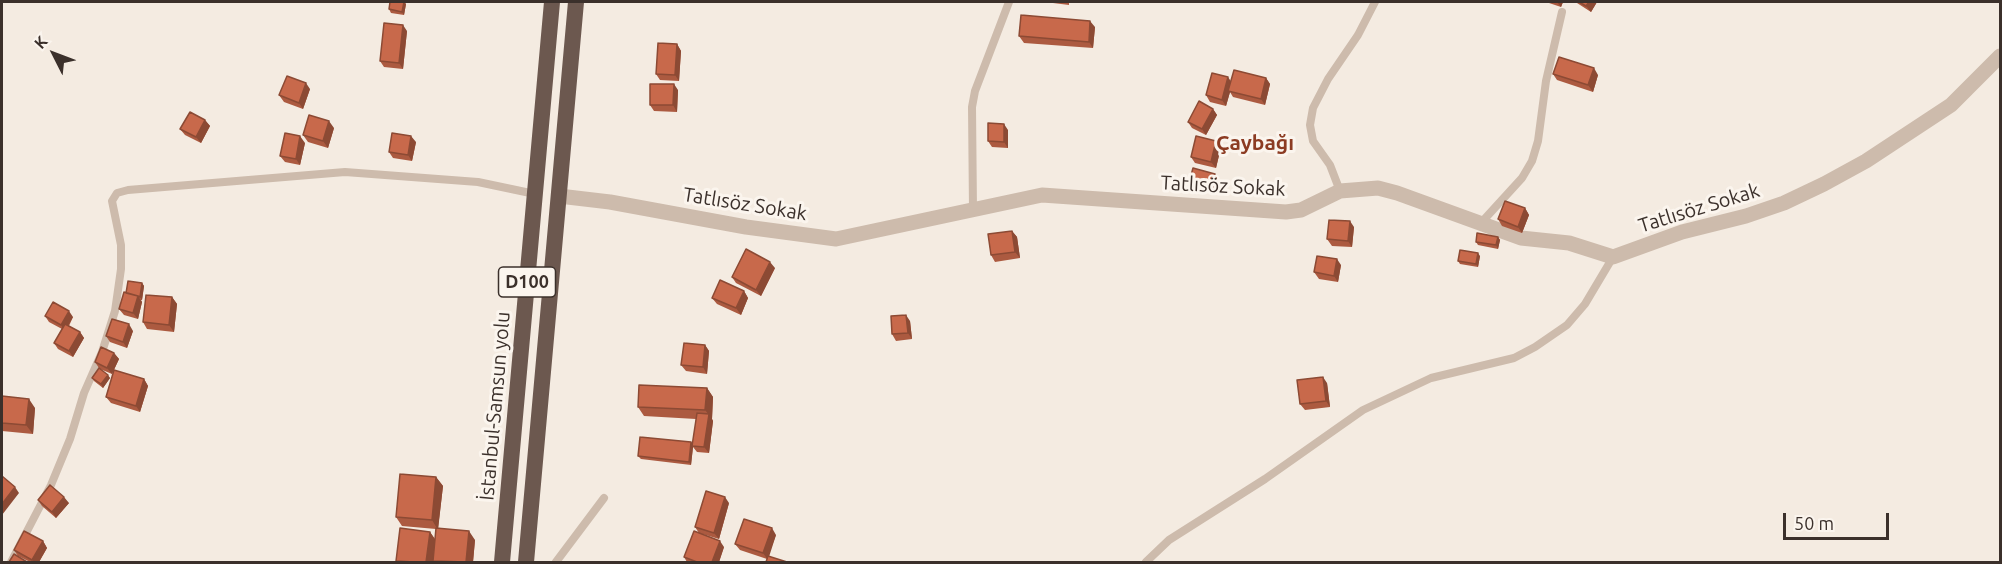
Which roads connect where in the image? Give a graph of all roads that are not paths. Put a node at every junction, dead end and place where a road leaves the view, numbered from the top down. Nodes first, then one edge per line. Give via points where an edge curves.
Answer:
1 (552, 2) edge
2 (576, 2) edge
3 (1009, 2) edge
4 (1375, 2) edge
5 (1562, 12) dead end
6 (2001, 56) edge
7 (1340, 191) junction
8 (535, 194) junction
9 (559, 196) junction
10 (974, 210) junction
11 (1480, 225) junction
12 (1613, 257) junction
13 (603, 498) dead end
14 (11, 562) edge
15 (502, 562) edge
16 (526, 562) edge
17 (556, 562) edge
18 (1146, 562) edge

1 - 8 highway, İstanbul-Samsun yolu / D100
2 - 9 highway, D100
3 - 10 lane via 974,99
4 - 7 lane via 1313,108 1313,141 1330,165
5 - 11 lane via 1532,161
6 - 12 street, Tatlısöz Sokak via 1951,105 1824,184 1784,203 1682,232
7 - 10 street, Tatlısöz Sokak via 1301,210 1286,212 1042,195
7 - 11 street, Tatlısöz Sokak via 1388,190
8 - 14 lane via 478,182 345,172 117,193 112,201 122,245 115,311 51,485
8 - 15 highway, İstanbul-Samsun yolu / D100
9 - 10 street, Tatlısöz Sokak via 836,239
9 - 16 highway, D100
11 - 12 street, Tatlısöz Sokak via 1521,238 1569,243
12 - 18 lane via 1585,304 1567,325 1535,347 1514,358 1431,378 1363,410 1265,479 1168,540
13 - 17 lane

